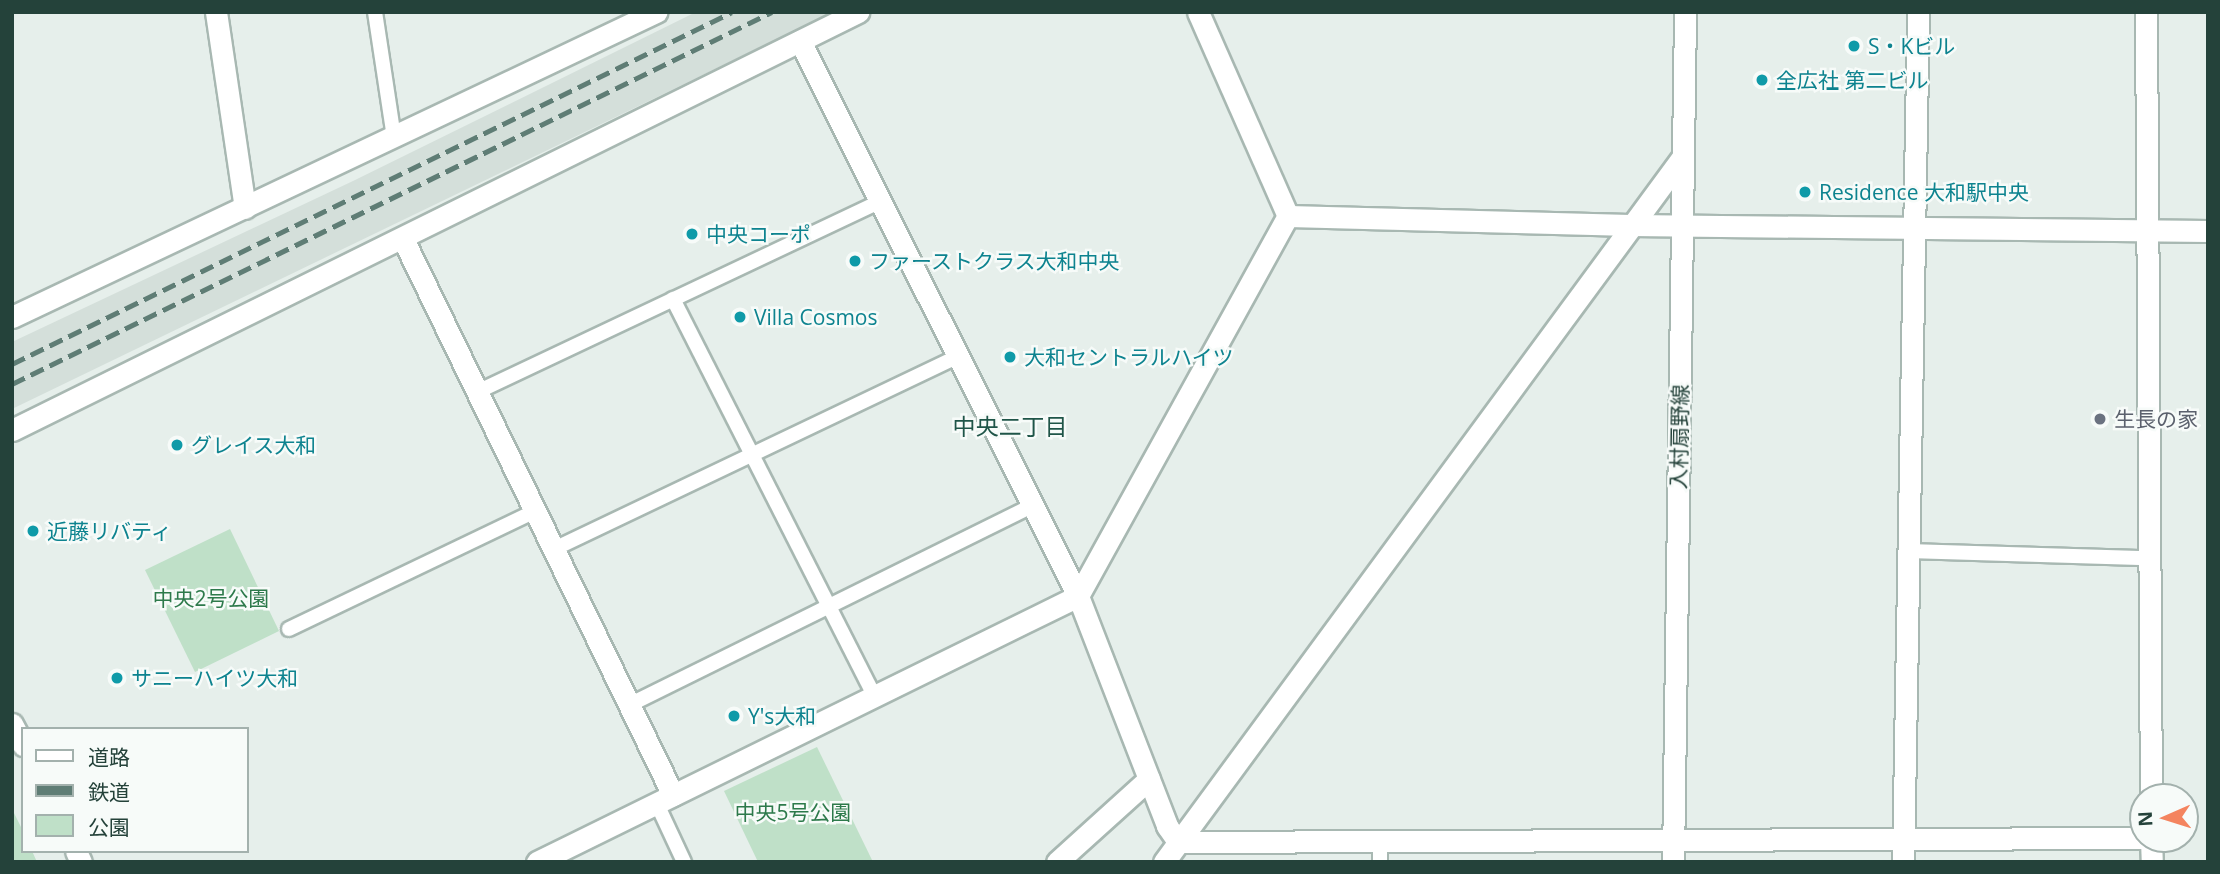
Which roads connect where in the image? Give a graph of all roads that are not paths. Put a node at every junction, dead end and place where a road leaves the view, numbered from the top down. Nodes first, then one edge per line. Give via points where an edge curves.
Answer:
1 (216, 12) edge
2 (375, 12) edge
3 (656, 12) edge
4 (858, 12) edge
5 (1198, 12) edge
6 (1685, 12) edge
7 (1918, 12) edge
8 (2146, 12) edge
9 (800, 41) junction
10 (394, 138) junction
11 (1681, 159) junction
12 (881, 201) junction
13 (245, 208) junction
14 (1287, 216) junction
15 (1630, 225) junction
16 (1682, 225) junction
17 (1914, 227) junction
18 (2147, 230) junction
19 (2208, 230) edge
20 (403, 239) junction
21 (673, 299) junction
22 (12, 317) edge
23 (959, 356) junction
24 (477, 392) junction
25 (12, 430) edge
26 (752, 455) junction
27 (1034, 505) junction
28 (535, 511) junction
29 (554, 549) junction
30 (1907, 551) junction
31 (2149, 558) junction
32 (1078, 596) junction
33 (829, 606) junction
34 (289, 629) dead end
35 (874, 696) junction
36 (629, 705) junction
37 (12, 724) edge
38 (21, 741) edge
39 (1149, 779) junction
40 (2151, 783) edge
41 (665, 799) junction
42 (2129, 838) edge
43 (1903, 839) junction
44 (1673, 840) junction
45 (1178, 842) junction
46 (1380, 852) edge
47 (551, 859) edge
48 (684, 862) edge
49 (1057, 862) edge
50 (1164, 862) edge
51 (1673, 862) edge
52 (1903, 862) edge

1 - 13 street
2 - 10 lane
3 - 10 street
4 - 9 street
5 - 14 street
6 - 11 street, 入村扇野線
7 - 17 street
8 - 18 street
9 - 12 street
9 - 20 street
10 - 13 street
11 - 15 street
11 - 16 street, 入村扇野線
12 - 21 lane
12 - 23 street
13 - 22 street
14 - 15 street
14 - 32 street
15 - 16 street
15 - 45 street
16 - 17 street
16 - 44 street, 入村扇野線
17 - 18 street
17 - 30 street
18 - 19 street
18 - 31 street
20 - 24 street
20 - 25 street
21 - 24 lane
21 - 26 lane
23 - 26 lane
23 - 27 street
24 - 28 street
26 - 29 lane
26 - 33 lane
27 - 32 street
27 - 33 lane
28 - 29 street
28 - 34 lane
29 - 36 street
30 - 31 lane
30 - 43 street
31 - 40 street
32 - 35 street
32 - 39 street
33 - 35 lane
33 - 36 lane
35 - 41 street
36 - 41 street
37 - 38 street
39 - 45 street
39 - 49 street
41 - 47 street
41 - 48 lane
42 - 43 street
43 - 44 street
43 - 52 street
44 - 46 street
44 - 51 street, 入村扇野線
45 - 46 street
45 - 50 street

